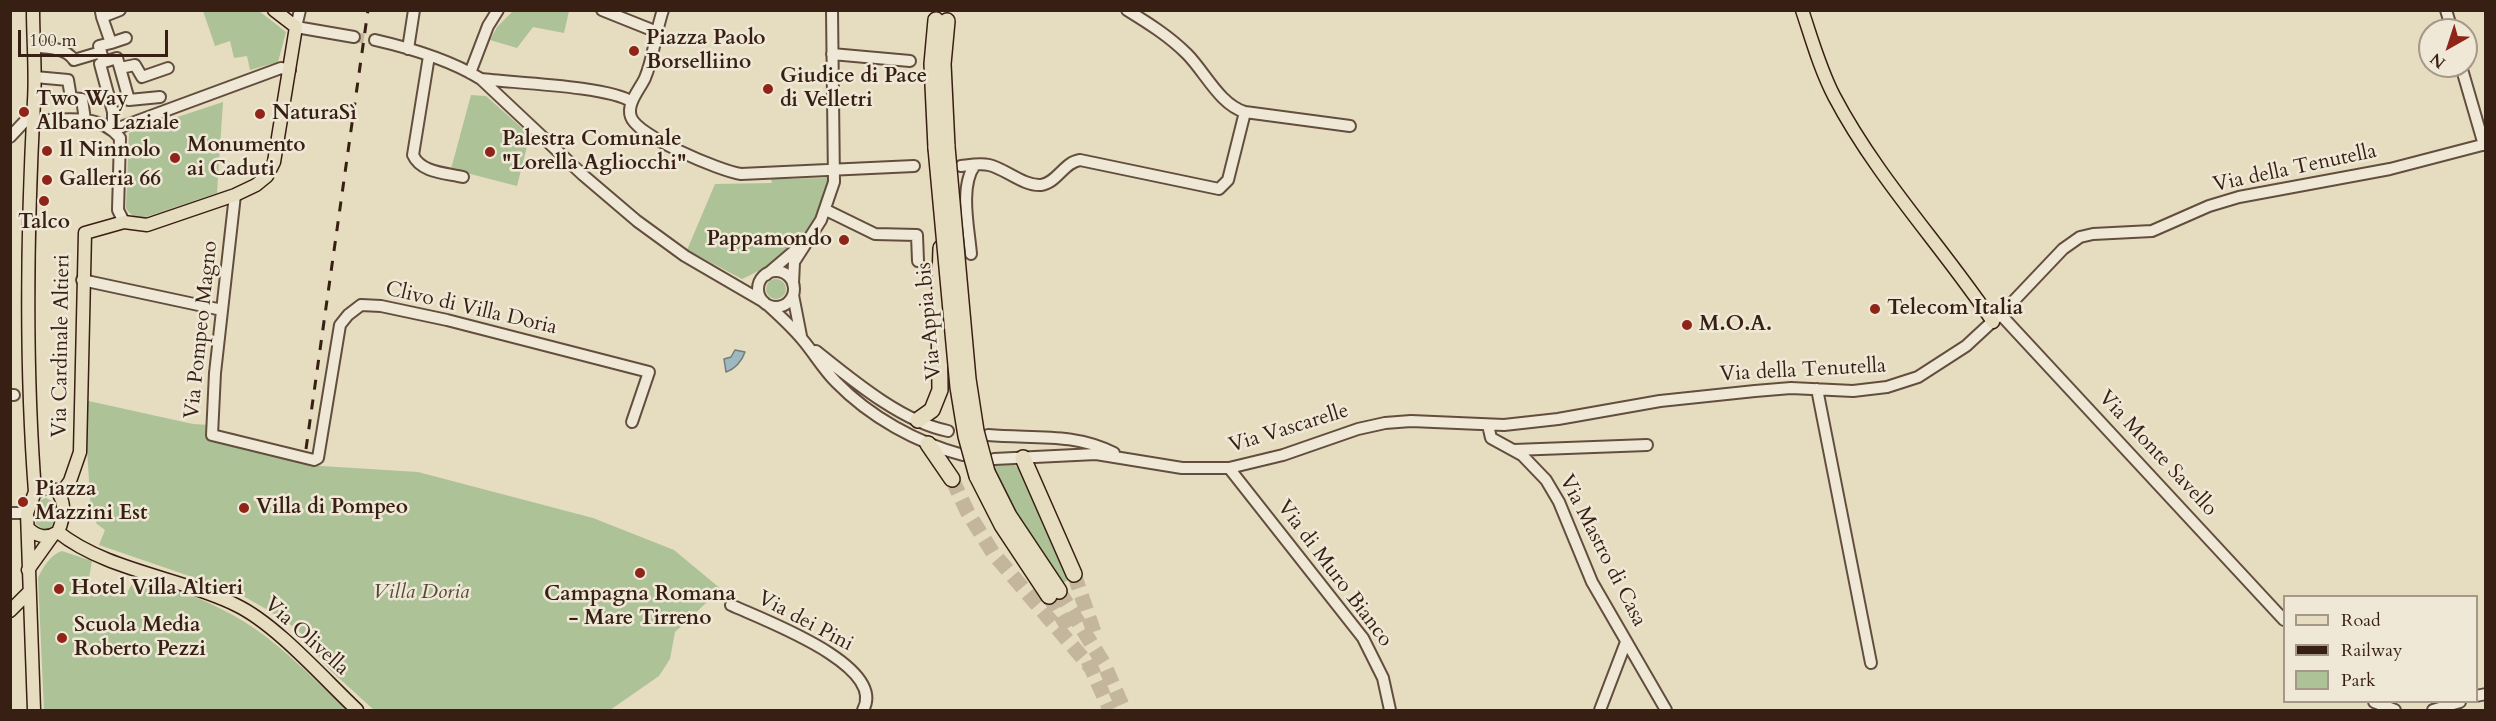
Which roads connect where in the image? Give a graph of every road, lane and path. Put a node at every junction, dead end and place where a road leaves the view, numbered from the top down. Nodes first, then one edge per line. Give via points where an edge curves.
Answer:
1 (33, 10) edge
2 (120, 10) edge
3 (274, 10) edge
4 (300, 10) edge
5 (414, 10) edge
6 (498, 10) edge
7 (602, 10) edge
8 (663, 10) edge
9 (832, 10) edge
10 (1127, 10) edge
11 (1802, 10) edge
12 (101, 14) edge
13 (941, 20) dead end
14 (296, 27) junction
15 (657, 32) junction
16 (354, 37) tunnel mouth
17 (126, 38) dead end
18 (375, 40) tunnel mouth
19 (111, 43) junction
20 (35, 47) junction
21 (408, 49) junction
22 (832, 54) junction
23 (102, 57) junction
24 (429, 57) junction
25 (910, 61) dead end
26 (120, 68) junction
27 (168, 68) dead end
28 (290, 70) junction
29 (470, 73) junction
30 (35, 77) junction
31 (2465, 78) edge
32 (481, 79) junction
33 (160, 98) dead end
34 (632, 102) junction
35 (1245, 112) junction
36 (85, 120) junction
37 (28, 121) junction
38 (1350, 126) dead end
39 (113, 130) junction
40 (10, 137) edge
41 (2485, 145) edge
42 (941, 148) junction
43 (975, 165) junction
44 (914, 166) dead end
45 (961, 166) dead end
46 (834, 169) junction
47 (464, 177) dead end
48 (235, 195) junction
49 (826, 210) junction
50 (942, 221) junction
51 (124, 222) junction
52 (807, 240) junction
53 (971, 254) dead end
54 (918, 261) dead end
55 (718, 275) junction
56 (764, 277) junction
57 (82, 280) junction
58 (793, 289) junction
59 (767, 304) junction
60 (222, 310) junction
61 (1997, 319) junction
62 (802, 339) junction
63 (1817, 389) junction
64 (918, 420) junction
65 (632, 422) dead end
66 (1488, 425) junction
67 (948, 431) dead end
68 (988, 435) dead end
69 (928, 444) junction
70 (1647, 445) dead end
71 (1514, 450) junction
72 (963, 455) dead end
73 (1122, 457) junction
74 (1023, 458) junction
75 (314, 460) joint
76 (1229, 468) junction
77 (986, 469) junction
78 (952, 479) tunnel mouth
79 (35, 492) junction
80 (60, 495) junction
81 (10, 513) edge
82 (27, 513) junction
83 (29, 529) junction
84 (56, 534) junction
85 (28, 570) junction
86 (1074, 574) tunnel mouth
87 (29, 592) junction
88 (1054, 593) tunnel mouth
89 (731, 605) dead end
90 (10, 611) edge
91 (2283, 619) edge
92 (1626, 642) junction
93 (1871, 663) dead end
94 (2376, 703) edge
95 (2457, 703) edge
96 (34, 711) edge
97 (357, 711) edge
98 (863, 711) edge
99 (1390, 711) edge
100 (1600, 711) edge
101 (1666, 711) edge
102 (2395, 711) edge
103 (2433, 711) edge

1 - 20 main road
2 - 12 street
3 - 14 main road
4 - 14 street
5 - 21 street
6 - 29 street
7 - 15 street
8 - 15 street
9 - 22 street
10 - 35 street via 1176,44 1228,103
11 - 61 main road via 1838,104 1888,178
12 - 19 street
13 - 42 highway, Via Appia bis
14 - 16 street
14 - 28 main road
15 - 34 street via 648,69
17 - 19 street
18 - 21 street
19 - 23 street via 99,46
20 - 23 street via 52,47 70,54 74,60
20 - 30 main road
21 - 24 street
22 - 25 street
22 - 46 street
23 - 26 street via 117,58
23 - 39 street via 100,64 113,112
24 - 29 street
24 - 47 street via 413,155 423,167
26 - 27 street via 135,65 142,77
26 - 33 street via 129,100
28 - 39 street via 280,68
28 - 48 main road via 274,162 267,176
29 - 32 street
30 - 36 street via 68,80 71,98 82,99
30 - 37 main road
31 - 41 street
32 - 34 street via 605,93
32 - 55 street via 627,214
34 - 46 street via 631,116 643,130 730,172
35 - 38 street
35 - 43 street via 1228,180 1219,189 1080,160 1042,185 988,165
36 - 37 street
36 - 39 street
37 - 40 street
37 - 79 main road via 28,361
39 - 51 street via 120,138 118,210
41 - 61 street, Via della Tenutella via 2390,169 2239,196 2152,231 2082,236 2070,242
42 - 50 highway, Via Appia bis, bridge
42 - 77 highway, Via Appia bis, bridge via 968,379
43 - 45 street
43 - 53 street via 968,174 966,187
44 - 46 street
46 - 49 street
48 - 51 main road via 147,225
48 - 60 street, Via Pompeo Magno
49 - 52 street
49 - 54 street via 875,234 917,235
50 - 64 highway, bridge via 939,395 932,410
50 - 77 highway, Via Appia bis, bridge via 966,436
51 - 57 main road, Via Cardinale Altieri via 84,233
52 - 56 street
52 - 58 street via 793,266
55 - 56 street via 745,284
55 - 59 street
56 - 58 street via 782,273
56 - 59 street via 759,294
57 - 60 street
57 - 80 main road, Via Cardinale Altieri via 80,452 70,481
58 - 59 street via 790,300 781,306
58 - 62 street
59 - 62 street
60 - 75 street, Via Pompeo Magno via 212,435
61 - 63 street, Via della Tenutella via 1956,353 1918,377 1887,387
61 - 91 street, Via Monte Savello
62 - 64 street via 871,393
62 - 69 street via 850,395
63 - 66 street, Via della Tenutella via 1646,398 1558,419
63 - 93 street
64 - 67 street
65 - 75 street, Clivo di Villa Doria via 649,372 447,320 361,305 340,325 320,455
66 - 71 street, Via Mastro di Casa via 1491,438
66 - 76 street, Via Vascarelle via 1384,423
68 - 73 street via 1078,440
69 - 72 street
69 - 78 highway
70 - 71 street
71 - 92 street, Via Mastro di Casa via 1536,468 1554,492 1584,565
73 - 74 street, Via Vascarelle via 1096,454
73 - 76 street, Via Vascarelle via 1182,468
74 - 77 street, Via Vascarelle
74 - 86 highway
76 - 99 street, Via di Muro Bianco via 1363,638 1383,678
77 - 88 highway, Via Appia bis
79 - 80 main road via 53,488
79 - 82 main road
80 - 84 main road via 64,511
81 - 82 street
82 - 83 main road
83 - 84 main road via 42,536
83 - 85 main road
84 - 85 main road
84 - 97 main road, Via Olivella via 103,557 238,605 258,617
85 - 87 main road
87 - 90 main road
87 - 96 main road
89 - 98 street, Via dei Pini via 846,664 864,686
92 - 100 street
92 - 101 street, Via Mastro di Casa
94 - 102 street
95 - 103 street

